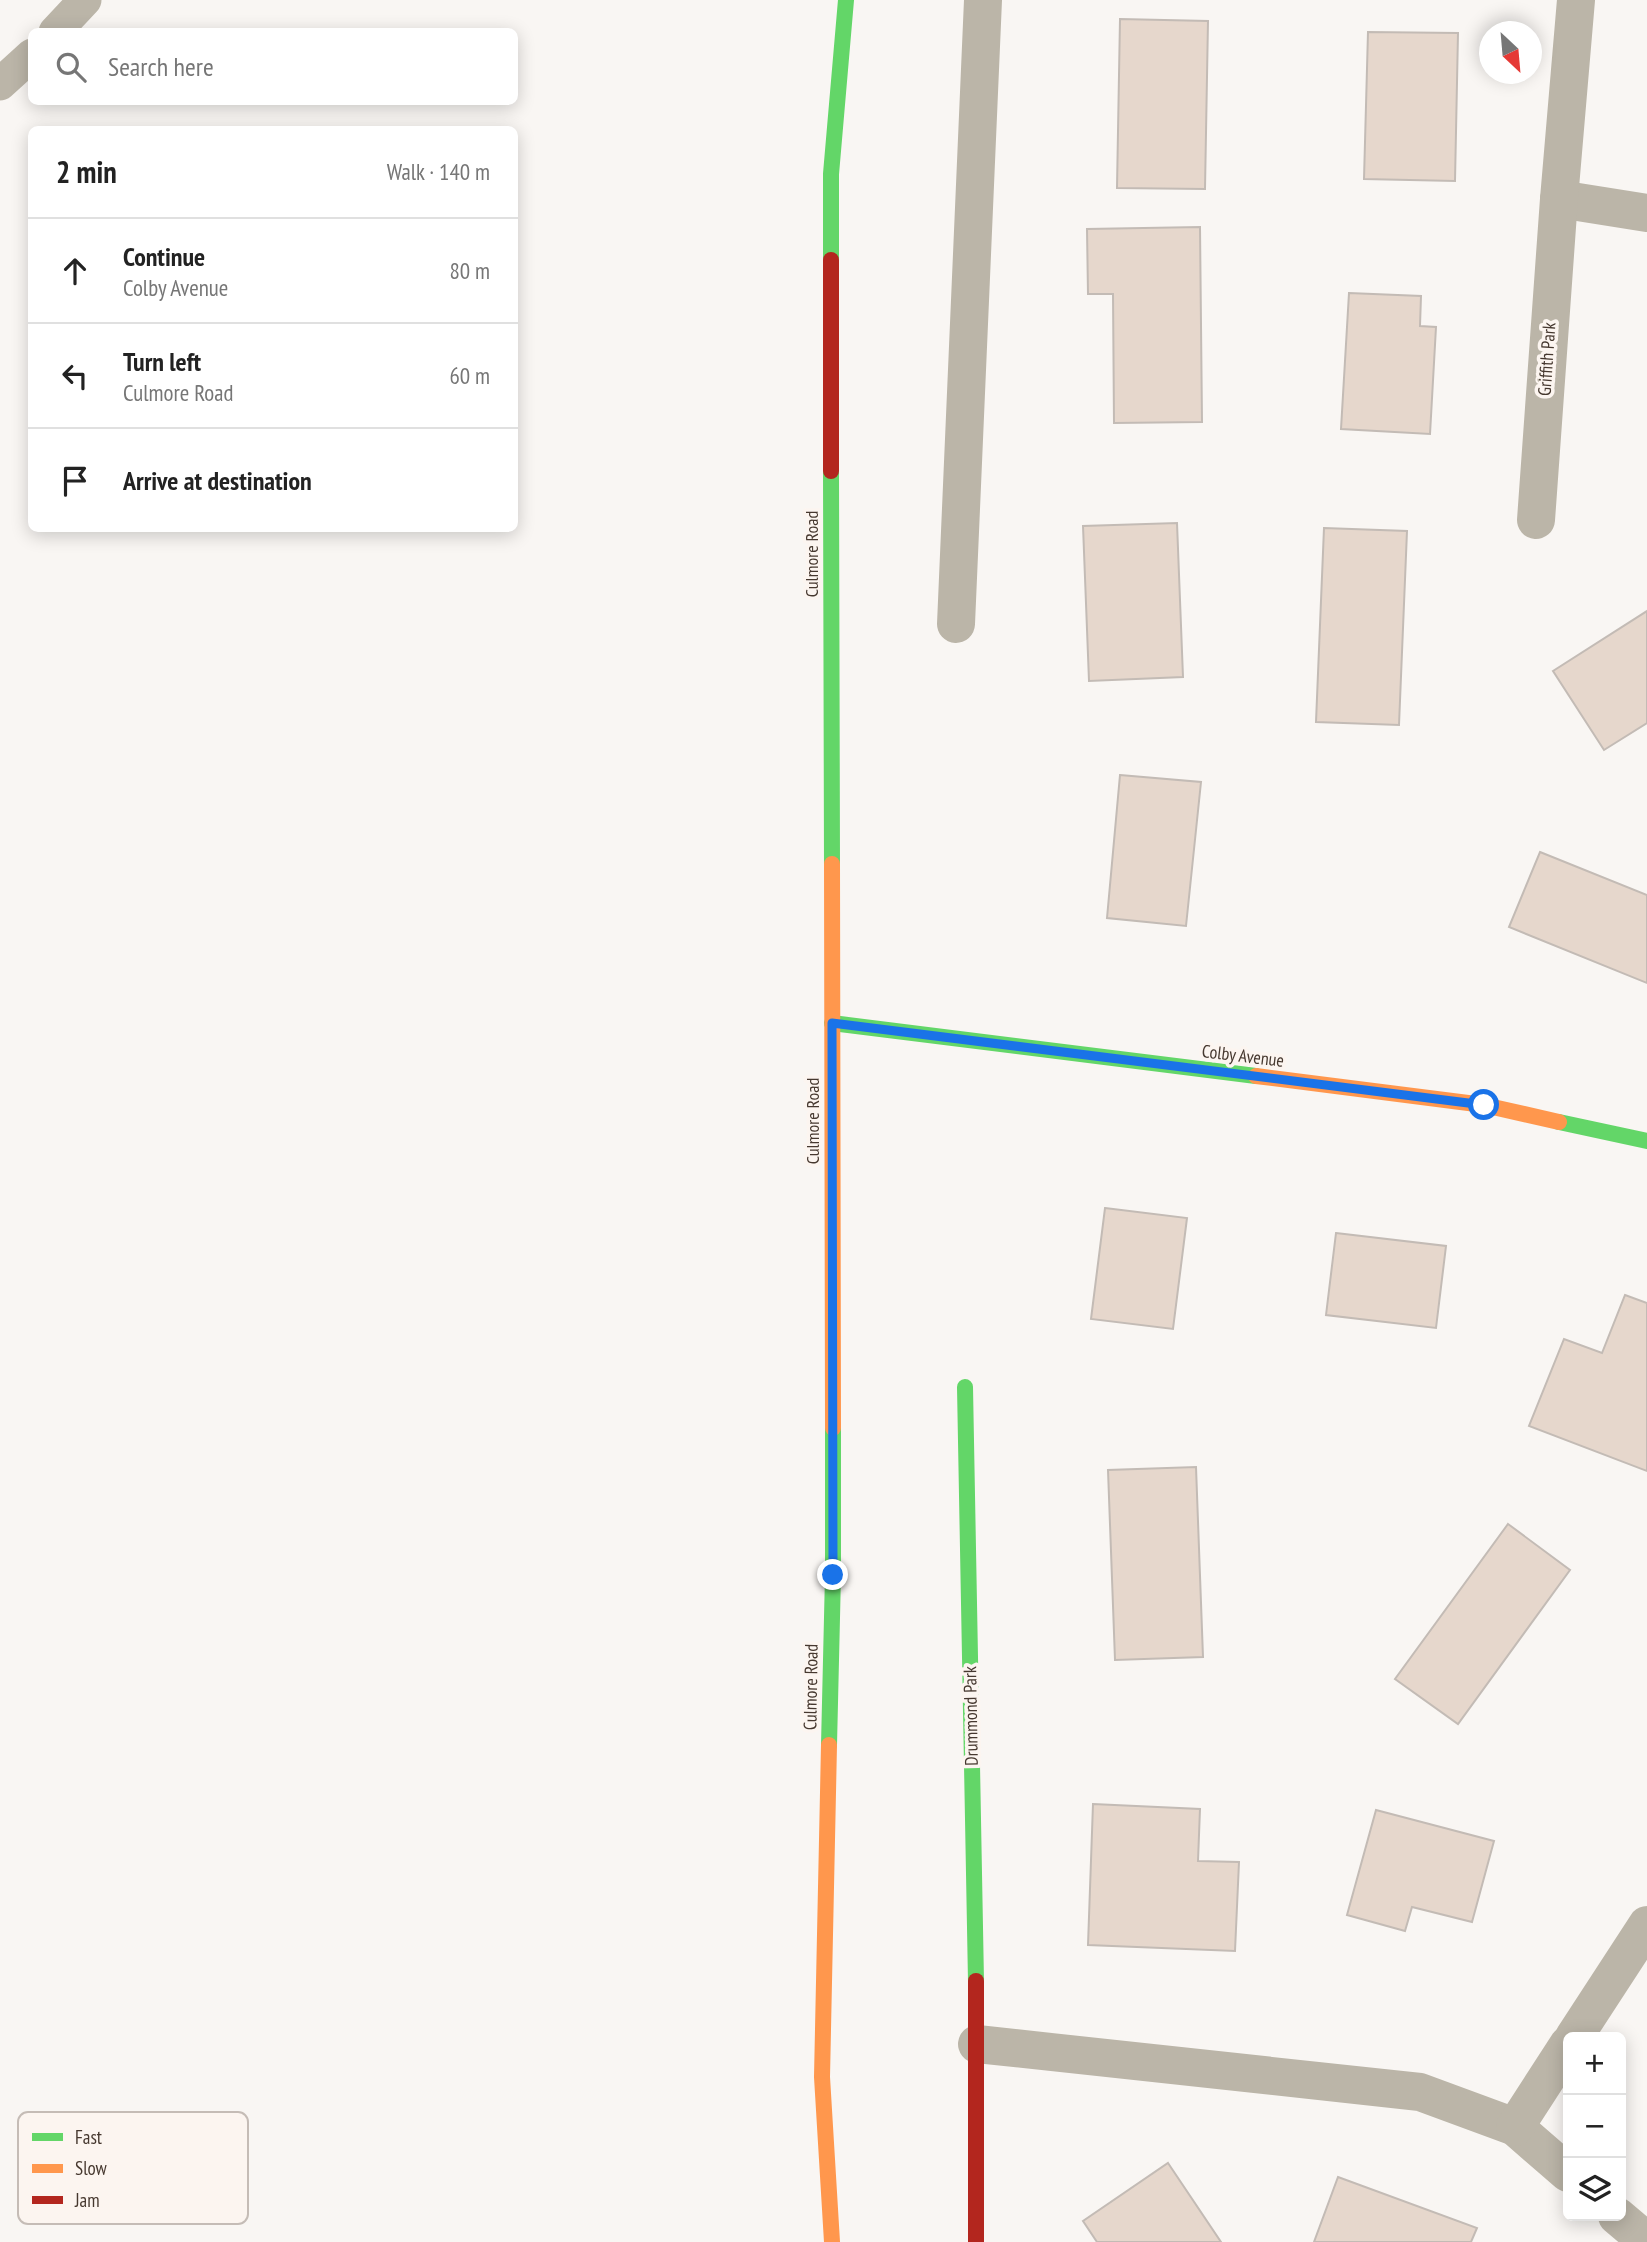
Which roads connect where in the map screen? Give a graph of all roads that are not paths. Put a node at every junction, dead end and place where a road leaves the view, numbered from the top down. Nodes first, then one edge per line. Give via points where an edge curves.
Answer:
1 (85, 0) edge
2 (846, 0) edge
3 (983, 0) edge
4 (1576, 0) edge
5 (59, 28) edge
6 (28, 59) edge
7 (0, 84) edge
8 (1559, 199) junction
9 (1647, 213) edge
10 (1536, 520) dead end
11 (956, 624) dead end
12 (832, 1023) junction
13 (1647, 1141) edge
14 (965, 1387) dead end
15 (1647, 1925) edge
16 (1577, 2032) edge
17 (977, 2044) junction
18 (1563, 2053) edge
19 (1515, 2127) junction
20 (1563, 2169) edge
21 (1623, 2221) edge
22 (832, 2242) edge
23 (976, 2242) edge
24 (1643, 2242) edge

1 - 5 lane
2 - 12 main road, Culmore Road via 831,174
3 - 11 street
4 - 8 street, Griffith Park
6 - 7 lane
8 - 9 street
8 - 10 street, Griffith Park
12 - 13 main road, Colby Avenue via 1484,1105
12 - 22 main road, Culmore Road via 833,1575 822,2077
14 - 17 main road, Drummond Park
15 - 16 street
17 - 19 street via 1420,2092
17 - 23 main road, Drummond Park
18 - 19 street
19 - 20 street
21 - 24 street

